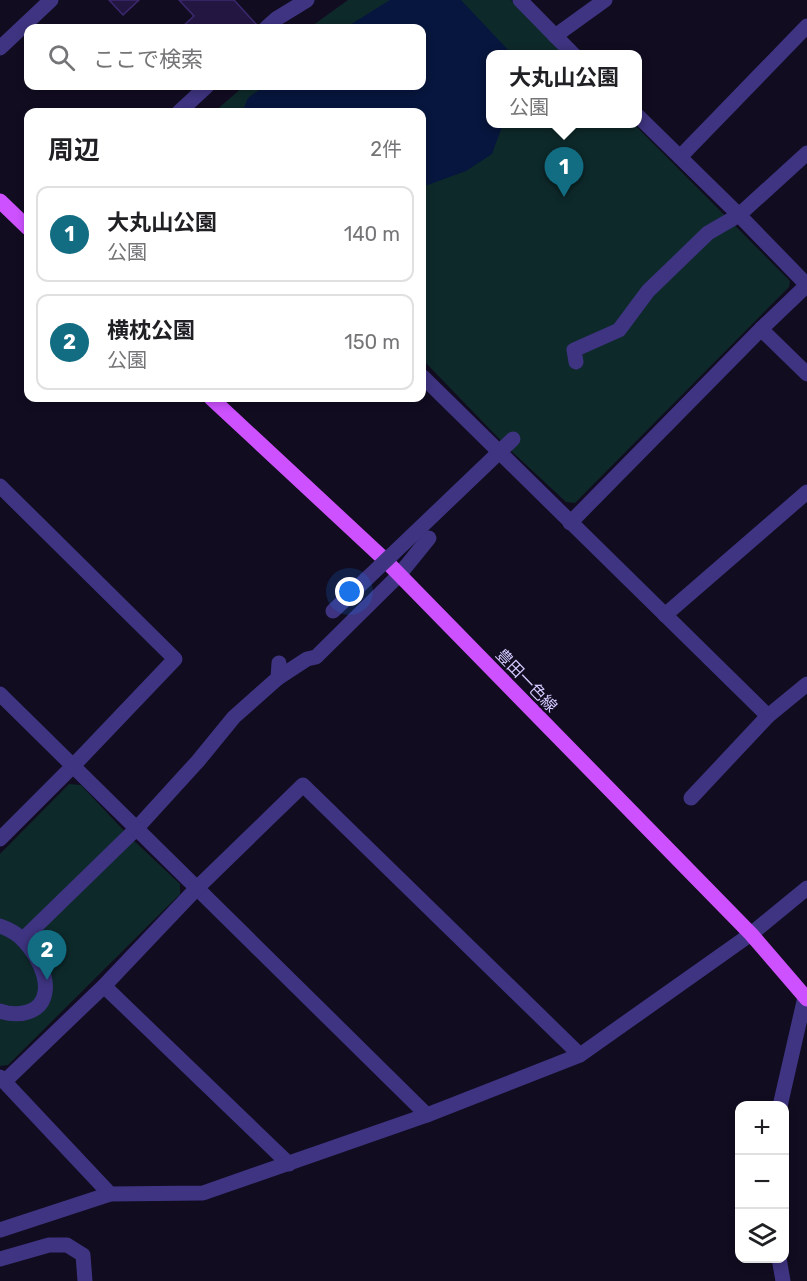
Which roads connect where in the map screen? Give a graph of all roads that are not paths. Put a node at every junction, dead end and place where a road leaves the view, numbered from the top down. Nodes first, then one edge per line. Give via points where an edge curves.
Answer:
1 (51, 0) edge
2 (307, 0) edge
3 (520, 0) edge
4 (605, 0) edge
5 (26, 24) edge
6 (270, 24) edge
7 (24, 25) edge
8 (807, 26) edge
9 (555, 36) junction
10 (0, 48) edge
11 (570, 50) edge
12 (203, 90) edge
13 (183, 108) edge
14 (642, 120) edge
15 (807, 153) edge
16 (681, 157) junction
17 (0, 201) edge
18 (739, 215) junction
19 (24, 224) edge
20 (807, 285) edge
21 (761, 329) junction
22 (576, 362) dead end
23 (807, 374) edge
24 (426, 380) edge
25 (215, 402) edge
26 (513, 439) dead end
27 (0, 486) edge
28 (807, 492) edge
29 (570, 523) junction
30 (429, 538) dead end
31 (399, 575) junction
32 (333, 611) dead end
33 (665, 615) junction
34 (807, 684) edge
35 (0, 694) edge
36 (768, 716) junction
37 (73, 766) junction
38 (690, 798) dead end
39 (136, 829) junction
40 (0, 839) edge
41 (197, 888) junction
42 (807, 888) edge
43 (0, 926) edge
44 (751, 934) junction
45 (23, 939) junction
46 (104, 986) junction
47 (806, 998) edge
48 (0, 1011) edge
49 (580, 1055) junction
50 (3, 1079) edge
51 (781, 1101) edge
52 (427, 1115) junction
53 (289, 1164) junction
54 (110, 1194) junction
55 (0, 1230) edge
56 (0, 1258) edge
57 (780, 1263) edge
58 (85, 1281) edge
59 (783, 1281) edge

1 - 5 street
2 - 6 street
3 - 9 street
4 - 9 street
7 - 10 street
8 - 16 street
9 - 11 street
12 - 13 street
14 - 16 street
15 - 18 street
16 - 18 street
17 - 19 main road
18 - 20 street
18 - 22 street via 708,232 648,291 618,330 574,350
20 - 21 street
21 - 23 street
21 - 29 street
24 - 29 street
25 - 31 main road, 豊田一色線
26 - 32 street, bridge
27 - 37 street via 175,659
28 - 33 street
29 - 33 street
30 - 31 street
31 - 39 street via 316,657 279,670
31 - 44 main road, 豊田一色線
33 - 36 street
34 - 36 street
35 - 37 street
36 - 38 street
37 - 39 street
37 - 40 street
39 - 41 street
39 - 45 street
41 - 46 street
41 - 49 street via 303,785
41 - 52 street
42 - 44 street
43 - 45 street
44 - 47 main road, 豊田一色線
44 - 49 street
45 - 48 street via 40,966 45,994 39,1006 29,1013
46 - 50 street
46 - 53 street
47 - 51 street
49 - 52 street
50 - 54 street
52 - 53 street
53 - 54 street via 203,1193
54 - 55 street
56 - 58 street via 49,1245 67,1245 83,1255
57 - 59 street

